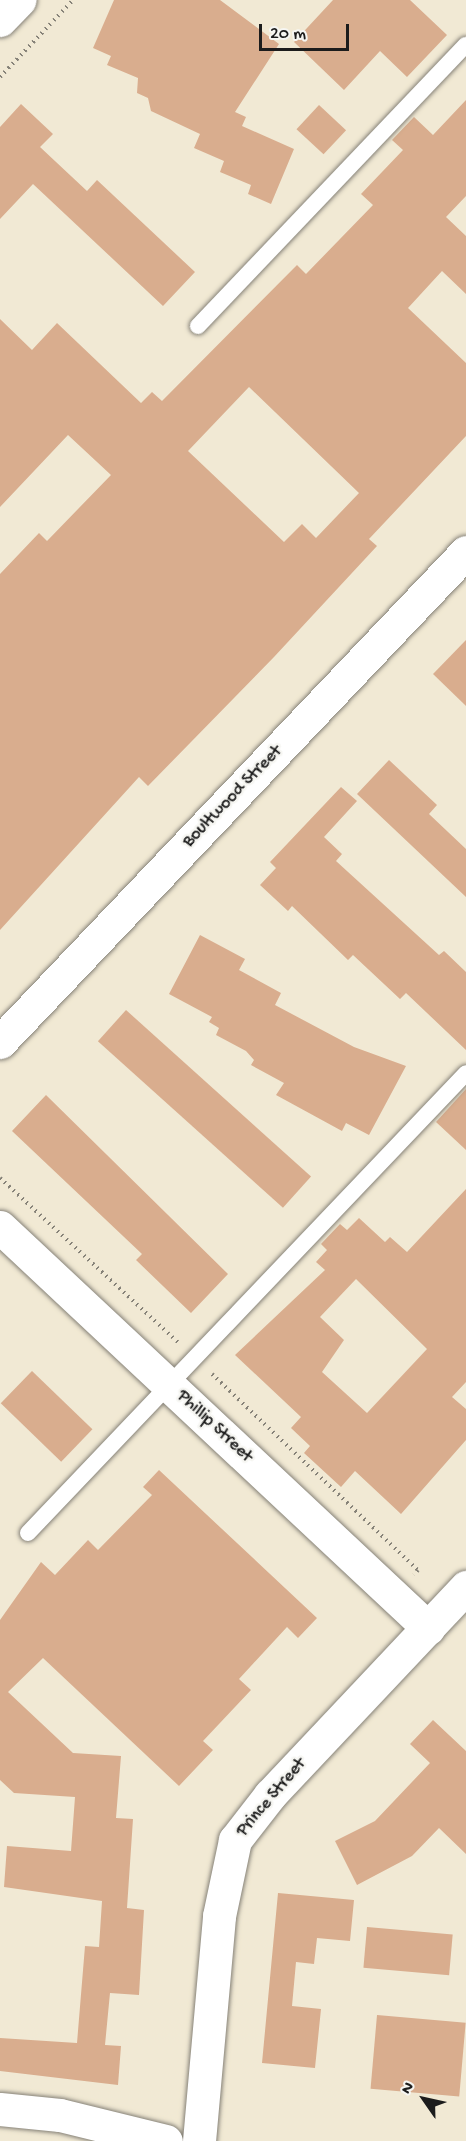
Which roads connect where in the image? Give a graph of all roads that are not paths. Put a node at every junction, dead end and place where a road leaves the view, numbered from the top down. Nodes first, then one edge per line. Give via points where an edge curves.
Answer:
1 (19, 0) edge
2 (0, 20) edge
3 (466, 45) edge
4 (198, 326) dead end
5 (466, 552) edge
6 (0, 1042) edge
7 (466, 1073) edge
8 (0, 1227) edge
9 (169, 1384) junction
10 (28, 1533) dead end
11 (466, 1587) edge
12 (428, 1628) junction
13 (0, 2109) edge
14 (166, 2141) edge
15 (199, 2141) edge

1 - 2 street
3 - 4 lane
5 - 6 street, Boultwood Street
7 - 9 lane
8 - 9 street, Phillip Street
9 - 10 lane
9 - 12 street, Phillip Street
11 - 12 street, Prince Street
12 - 15 street, Prince Street via 270,1795 235,1840 219,1916
13 - 14 street via 60,2115

